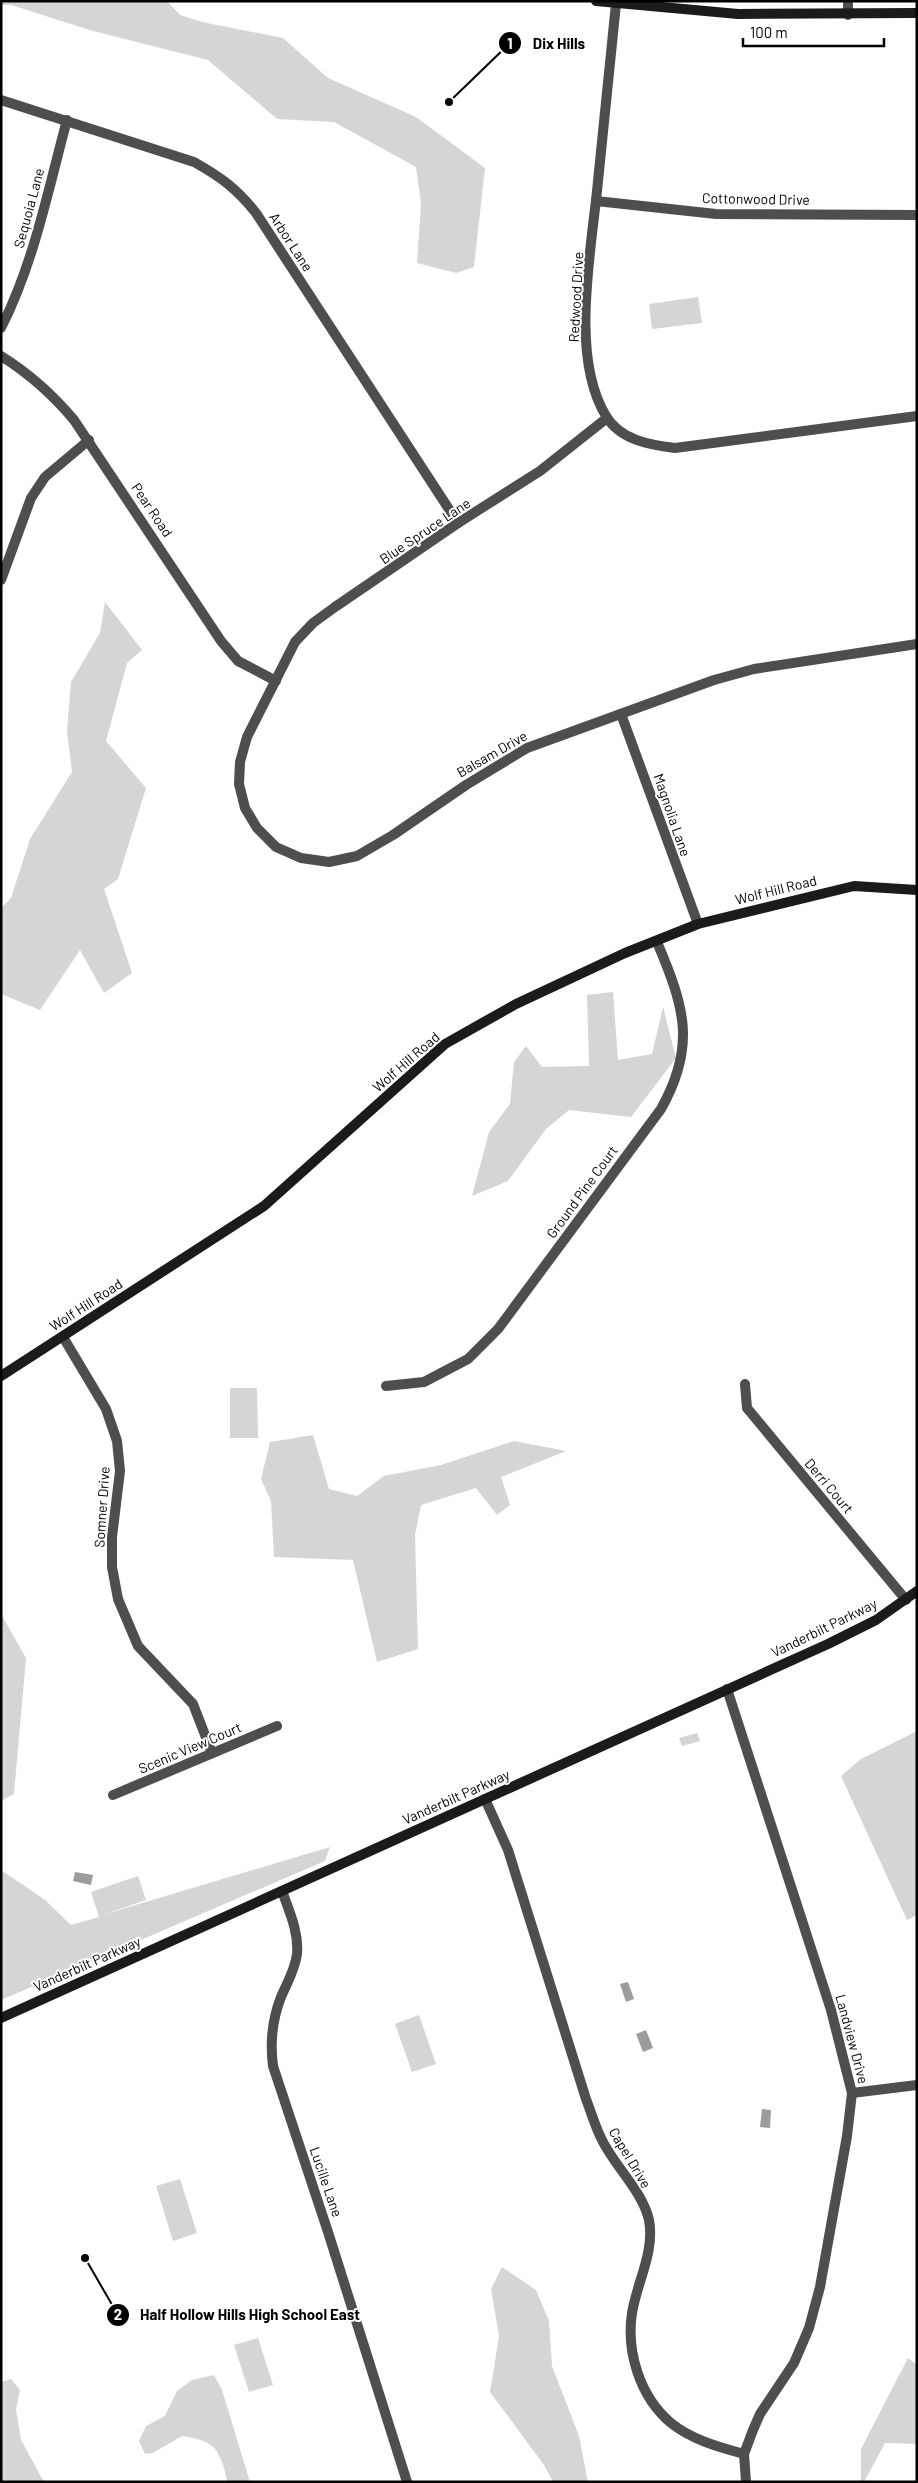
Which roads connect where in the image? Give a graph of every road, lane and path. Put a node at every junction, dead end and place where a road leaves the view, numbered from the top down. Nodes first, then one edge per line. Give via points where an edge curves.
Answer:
1 (596, 1) edge
2 (848, 1) edge
3 (616, 4) junction
4 (917, 13) edge
5 (848, 15) junction
6 (1, 100) edge
7 (67, 120) junction
8 (596, 201) junction
9 (917, 215) edge
10 (1, 328) edge
11 (1, 356) edge
12 (917, 416) edge
13 (607, 418) junction
14 (89, 440) junction
15 (458, 523) junction
16 (1, 580) edge
17 (917, 644) edge
18 (276, 681) junction
19 (621, 714) junction
20 (917, 890) edge
21 (698, 924) junction
22 (656, 942) junction
23 (63, 1337) junction
24 (1, 1376) edge
25 (745, 1384) dead end
26 (386, 1386) dead end
27 (917, 1591) edge
28 (906, 1600) junction
29 (727, 1689) junction
30 (277, 1726) dead end
31 (212, 1753) junction
32 (114, 1795) dead end
33 (486, 1799) junction
34 (282, 1891) junction
35 (1, 2018) edge
36 (917, 2085) edge
37 (852, 2094) junction
38 (744, 2454) junction
39 (407, 2482) edge
40 (746, 2482) edge

1 - 3 street
2 - 5 street
3 - 5 street via 738,14
3 - 8 street, Redwood Drive
4 - 5 street
6 - 7 street, Arbor Lane
7 - 10 street, Sequoia Lane via 29,262
7 - 15 street, Arbor Lane via 194,162 220,176 239,192 256,213
8 - 9 street, Cottonwood Drive via 716,214
8 - 13 street, Redwood Drive via 586,339 588,369 596,397
11 - 14 street, Pear Road via 57,399
12 - 13 street, Redwood Drive via 675,448 645,444 624,434
13 - 15 street, Blue Spruce Lane via 540,471
14 - 16 street via 45,477 31,498
14 - 18 street, Pear Road via 221,641 238,661
15 - 18 street, Blue Spruce Lane via 313,623 295,642
17 - 19 street, Balsam Drive via 754,669
18 - 19 street, Balsam Drive via 247,737 240,762 239,784 245,808 257,828 276,847 300,858 329,862 358,856 386,840 474,779 527,748
19 - 21 street, Magnolia Lane
20 - 21 street, Wolf Hill Road via 854,886
21 - 22 street, Wolf Hill Road
22 - 23 street, Wolf Hill Road via 516,1004 445,1044 264,1206
22 - 26 street, Ground Pine Court via 680,1004 684,1028 682,1057 675,1084 661,1109 498,1329 468,1358 424,1382
23 - 24 street, Wolf Hill Road
23 - 31 street, Somner Drive via 102,1402 117,1440 120,1471 112,1567 118,1600 138,1646 193,1704
25 - 28 street, Derri Court via 747,1408
27 - 28 street, Vanderbilt Parkway
28 - 29 street, Vanderbilt Parkway via 876,1620 828,1644
29 - 33 street, Vanderbilt Parkway
29 - 37 street, Landview Drive via 831,2010
30 - 31 street, Scenic View Court
31 - 32 street, Scenic View Court
33 - 34 street, Vanderbilt Parkway
33 - 38 street, Capel Drive via 508,1850 601,2138 649,2219 651,2239 632,2313 634,2364 654,2404 671,2423 716,2447
34 - 35 street, Vanderbilt Parkway
34 - 39 street, Lucille Lane via 295,1926 297,1953 292,1976 280,1998 274,2020 273,2066
36 - 37 street
37 - 38 street, Landview Drive via 821,2278 809,2328 794,2363 760,2414
38 - 40 street, Landview Drive

